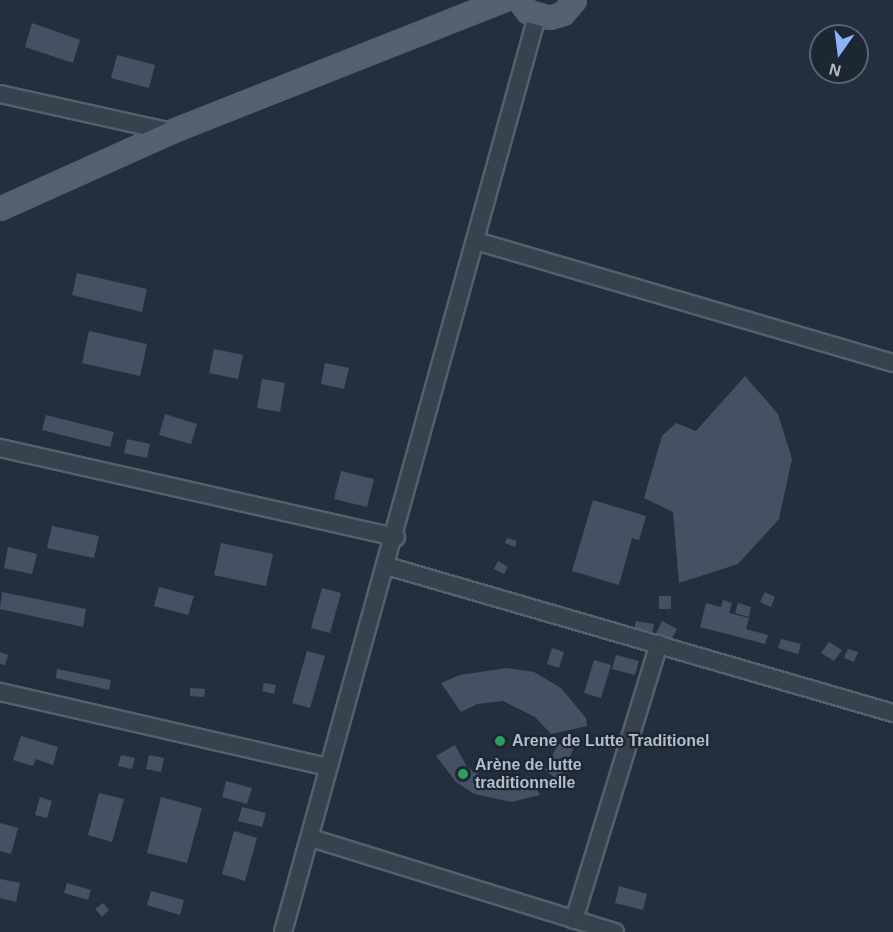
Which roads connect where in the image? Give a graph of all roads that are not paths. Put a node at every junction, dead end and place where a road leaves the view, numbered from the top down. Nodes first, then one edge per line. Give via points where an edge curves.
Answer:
1 (505, 0) edge
2 (519, 0) edge
3 (575, 0) edge
4 (537, 16) junction
5 (0, 94) edge
6 (171, 132) junction
7 (0, 209) edge
8 (476, 241) junction
9 (893, 363) edge
10 (0, 448) edge
11 (396, 537) junction
12 (387, 566) junction
13 (659, 644) junction
14 (0, 692) edge
15 (893, 713) edge
16 (328, 767) junction
17 (311, 838) junction
18 (574, 920) junction
19 (283, 932) edge
20 (615, 932) edge

1 - 6 main road
2 - 4 main road
3 - 4 main road via 563,14
4 - 8 street
5 - 6 street
6 - 7 main road
8 - 9 street
8 - 11 street
10 - 11 street
11 - 12 street
12 - 13 street
12 - 16 street
13 - 15 street
13 - 18 street
14 - 16 street
16 - 17 street
17 - 18 street
17 - 19 street
18 - 20 street

